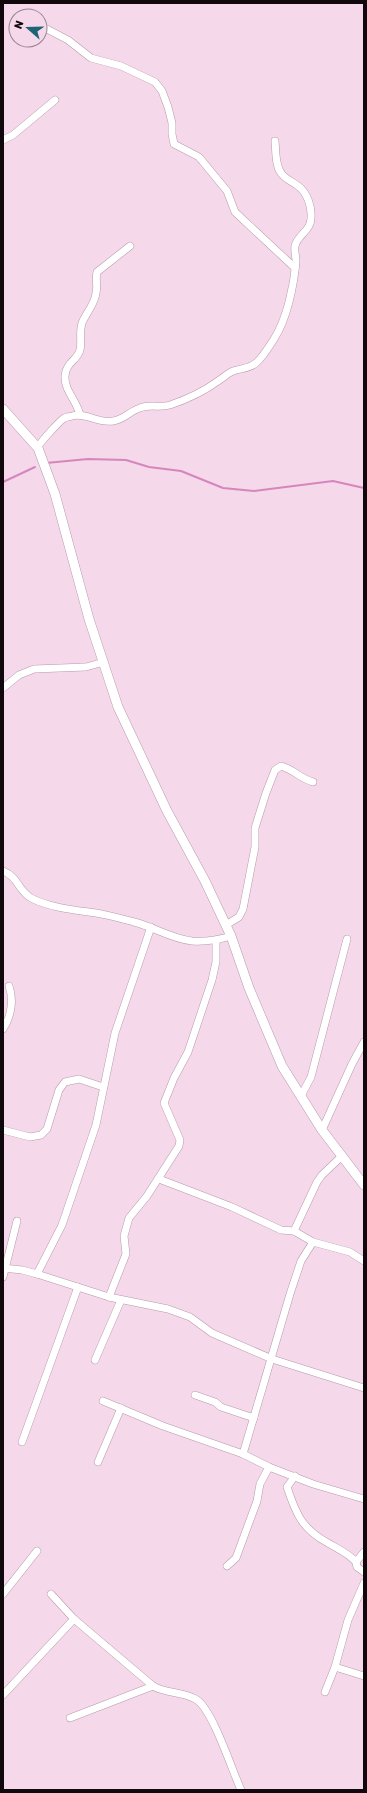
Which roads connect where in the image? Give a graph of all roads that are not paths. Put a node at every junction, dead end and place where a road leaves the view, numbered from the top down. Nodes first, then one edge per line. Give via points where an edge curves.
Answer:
1 (48, 30) edge
2 (55, 100) dead end
3 (3, 140) edge
4 (275, 141) dead end
5 (130, 246) dead end
6 (295, 268) junction
7 (3, 409) edge
8 (80, 415) junction
9 (38, 448) junction
10 (104, 662) junction
11 (3, 688) edge
12 (313, 782) dead end
13 (3, 871) edge
14 (226, 925) junction
15 (151, 927) junction
16 (231, 936) junction
17 (347, 939) dead end
18 (216, 940) junction
19 (9, 986) dead end
20 (3, 1029) edge
21 (364, 1042) edge
22 (103, 1087) junction
23 (301, 1096) junction
24 (3, 1130) edge
25 (322, 1130) junction
26 (342, 1156) junction
27 (159, 1179) junction
28 (364, 1185) edge
29 (17, 1221) dead end
30 (294, 1231) junction
31 (313, 1242) junction
32 (364, 1261) edge
33 (4, 1268) edge
34 (37, 1274) junction
35 (3, 1277) edge
36 (78, 1287) junction
37 (108, 1297) junction
38 (121, 1300) junction
39 (272, 1358) junction
40 (95, 1360) dead end
41 (364, 1388) edge
42 (195, 1395) dead end
43 (103, 1401) dead end
44 (121, 1408) junction
45 (254, 1418) junction
46 (22, 1442) dead end
47 (243, 1454) junction
48 (98, 1462) dead end
49 (269, 1467) junction
50 (295, 1476) junction
51 (364, 1499) edge
52 (37, 1551) dead end
53 (364, 1552) edge
54 (356, 1562) junction
55 (227, 1566) dead end
56 (364, 1572) edge
57 (364, 1584) edge
58 (3, 1594) edge
59 (51, 1594) dead end
60 (74, 1619) junction
61 (335, 1668) junction
62 (364, 1676) edge
63 (153, 1686) junction
64 (325, 1692) dead end
65 (3, 1695) edge
66 (70, 1718) dead end
67 (241, 1790) edge

1 - 6 street via 68,40 91,58 121,66 150,78 159,86 171,118 174,144 199,157 227,191 235,212
2 - 3 street via 14,135
4 - 6 street via 277,166 281,173 300,187 311,210 310,226 294,248
5 - 8 street via 98,272 96,293 80,333 80,349 66,370 67,387
6 - 8 street via 283,321 255,364 232,371 187,399 168,405 140,407 118,420 106,422
7 - 9 street
8 - 9 street via 63,419
9 - 10 street via 55,494 89,619
10 - 11 street via 86,666 34,669 19,675
10 - 14 street via 110,686 136,745
12 - 14 street via 302,778 289,768 281,766 276,770 255,828 255,847 243,909 239,917
13 - 15 street via 16,879 20,890 39,902 109,915
14 - 16 street
15 - 18 street via 192,941
15 - 22 street via 114,1033
16 - 18 street
16 - 23 street via 249,988 282,1066
17 - 23 street via 311,1077
18 - 27 street via 216,962 212,980 188,1052 164,1103 180,1140 177,1152
19 - 20 street via 11,1009 8,1022
21 - 25 street
22 - 24 street via 79,1079 65,1082 59,1090 47,1129 41,1135 30,1137
22 - 34 street via 96,1125 62,1225
23 - 25 street
25 - 26 street
26 - 28 street
26 - 30 street via 317,1182
27 - 30 street via 232,1207 282,1230
27 - 37 street via 129,1218 124,1236 126,1254
29 - 33 street
30 - 31 street
31 - 32 street via 350,1252
31 - 39 street via 301,1261
33 - 34 street
33 - 35 street
34 - 36 street
36 - 37 street
36 - 46 street
37 - 38 street
38 - 39 street via 168,1309 190,1317 212,1333
38 - 40 street
39 - 41 street
39 - 45 street
42 - 45 street
43 - 44 street
44 - 47 street via 163,1426
44 - 48 street
45 - 47 street
47 - 49 street
49 - 50 street
49 - 55 street via 260,1484 257,1501 236,1558
50 - 51 street
50 - 54 street via 287,1487 301,1522 316,1537 350,1555
52 - 58 street
53 - 54 street
54 - 56 street via 357,1567
57 - 61 street via 348,1620
59 - 60 street
60 - 63 street
60 - 65 street
61 - 62 street
61 - 64 street
63 - 66 street
63 - 67 street via 160,1691 185,1695 197,1700 210,1717

